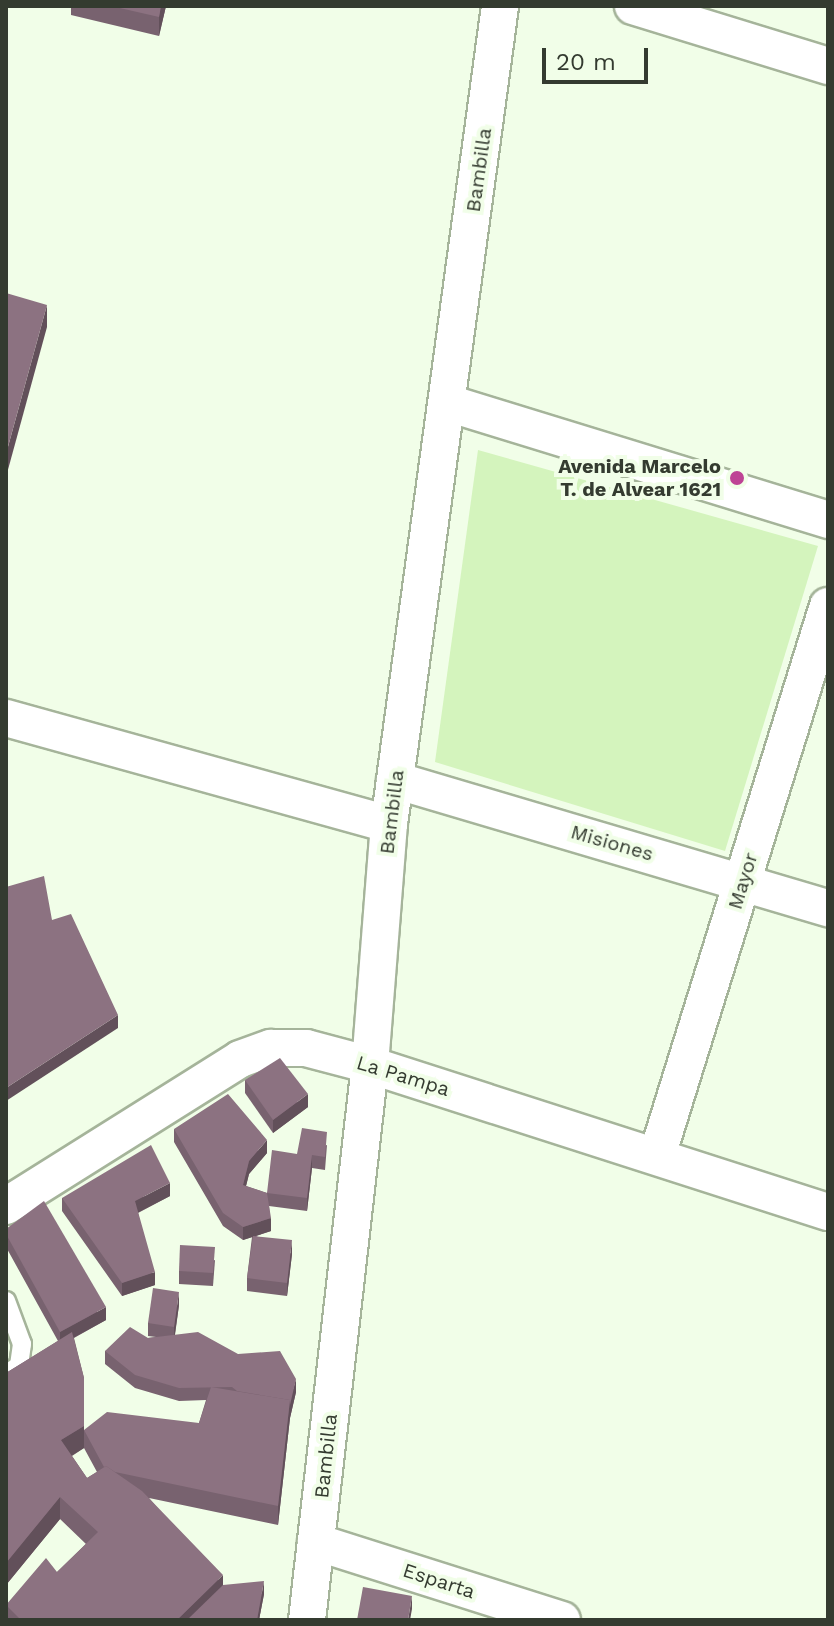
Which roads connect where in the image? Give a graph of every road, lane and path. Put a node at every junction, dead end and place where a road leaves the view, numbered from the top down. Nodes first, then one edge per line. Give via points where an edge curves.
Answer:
1 (500, 6) edge
2 (633, 6) edge
3 (828, 66) edge
4 (448, 403) junction
5 (828, 520) edge
6 (828, 606) edge
7 (6, 718) edge
8 (395, 780) junction
9 (389, 824) junction
10 (743, 881) junction
11 (828, 908) edge
12 (370, 1065) junction
13 (657, 1156) junction
14 (6, 1206) edge
15 (828, 1212) edge
16 (6, 1301) edge
17 (6, 1374) edge
18 (316, 1542) junction
19 (307, 1620) edge
20 (562, 1620) edge

1 - 4 street, Bambilla
2 - 3 street
4 - 5 street
4 - 8 street, Bambilla
6 - 10 street, Mayor
7 - 9 street
8 - 9 street, Bambilla
8 - 10 street, Misiones
9 - 12 street, Bambilla
10 - 11 street, Misiones
10 - 13 street, Mayor
12 - 13 street, La Pampa
12 - 14 street, La Pampa via 306,1048 271,1048 240,1059
12 - 18 street, Bambilla
13 - 15 street, La Pampa
16 - 17 lane via 22,1344 19,1366
18 - 19 street, Bambilla
18 - 20 street, Esparta

